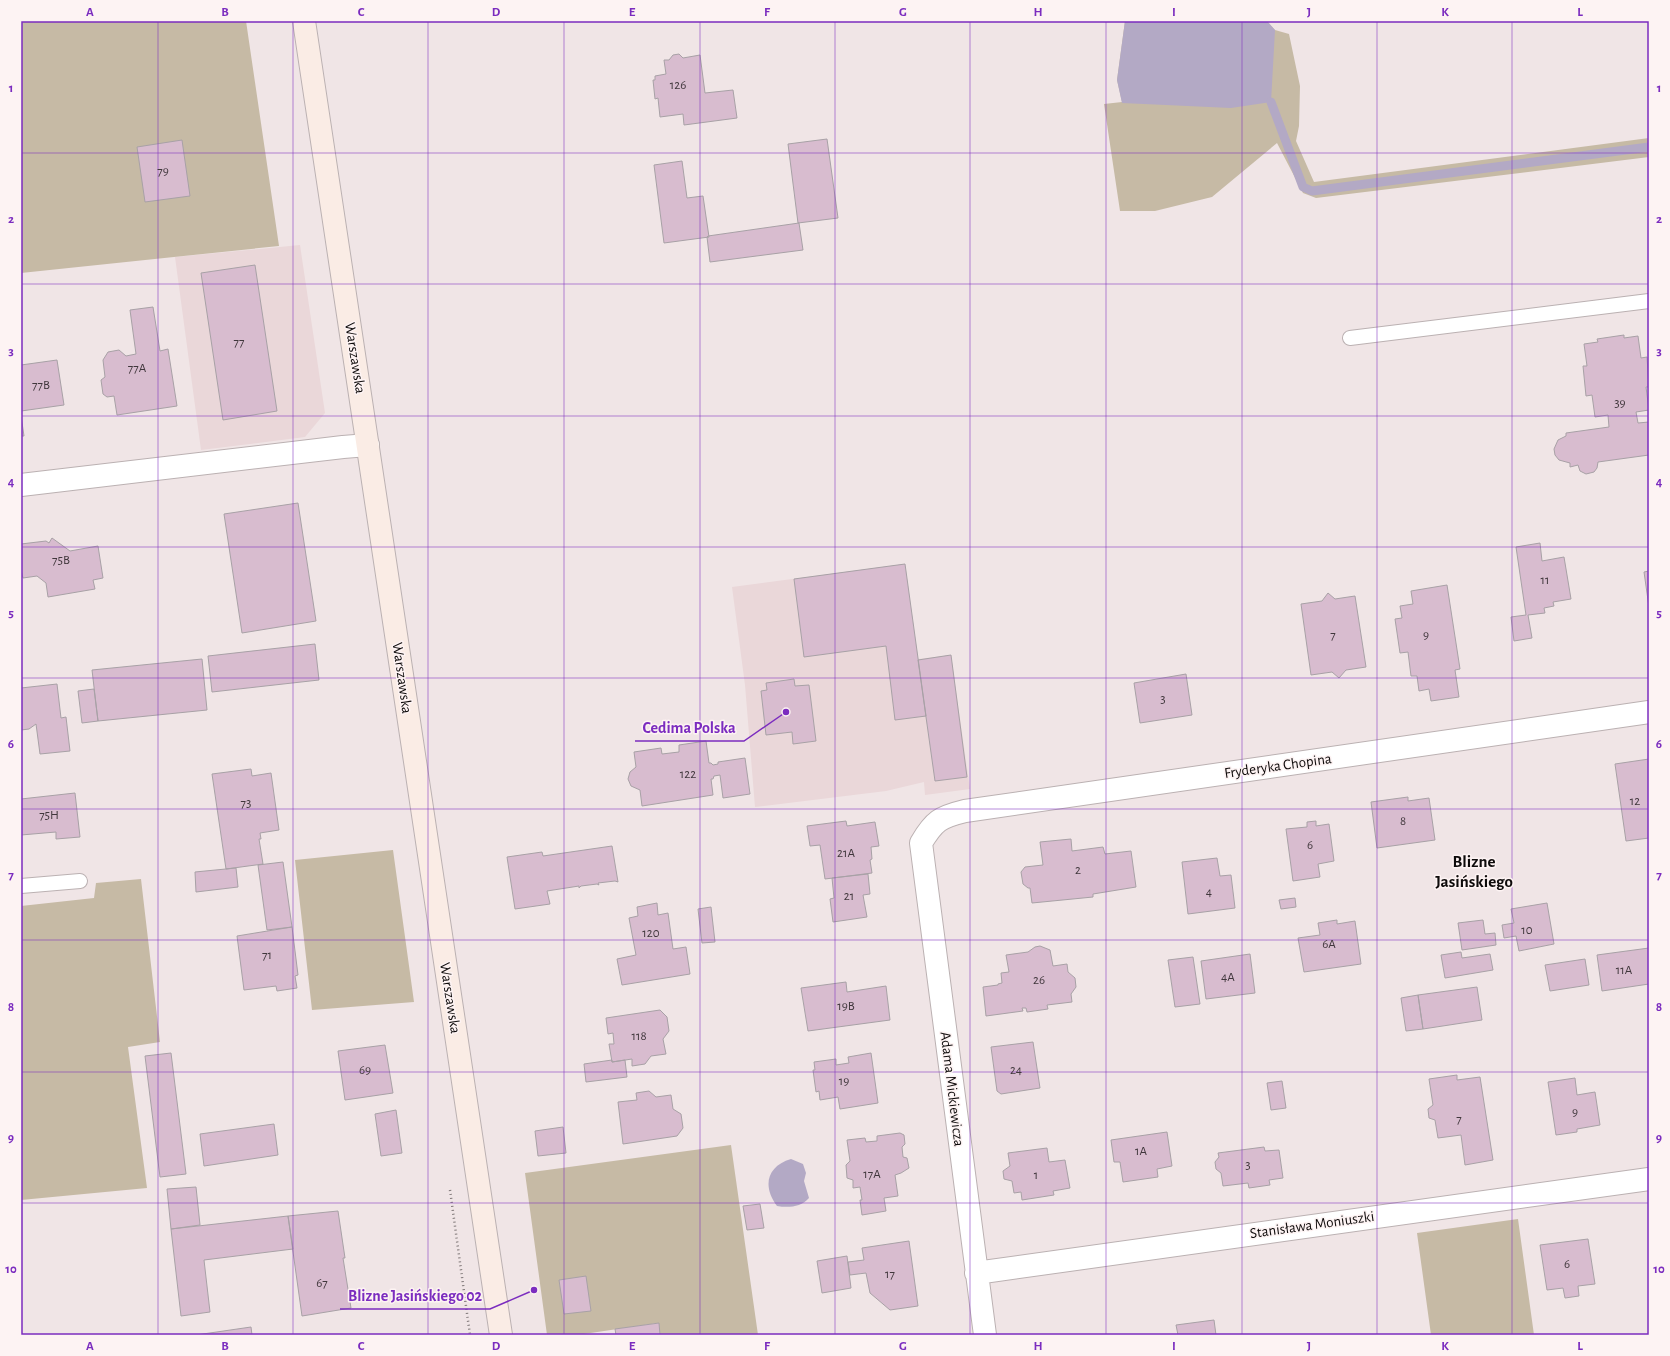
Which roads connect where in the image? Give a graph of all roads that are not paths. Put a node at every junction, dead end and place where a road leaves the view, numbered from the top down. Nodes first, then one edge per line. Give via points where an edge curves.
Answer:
1 (304, 21) edge
2 (1649, 301) edge
3 (1350, 338) dead end
4 (368, 445) junction
5 (21, 485) edge
6 (1649, 712) edge
7 (921, 843) joint
8 (80, 881) dead end
9 (21, 886) edge
10 (1649, 1179) edge
11 (976, 1273) junction
12 (501, 1335) edge
13 (985, 1335) edge

1 - 4 main road, Warszawska
2 - 3 lane
4 - 5 street
4 - 12 main road, Warszawska
6 - 7 street, Fryderyka Chopina via 965,811 945,816 930,827
7 - 11 street, Adama Mickiewicza
8 - 9 lane
10 - 11 street, Stanisława Moniuszki
11 - 13 street, Adama Mickiewicza

